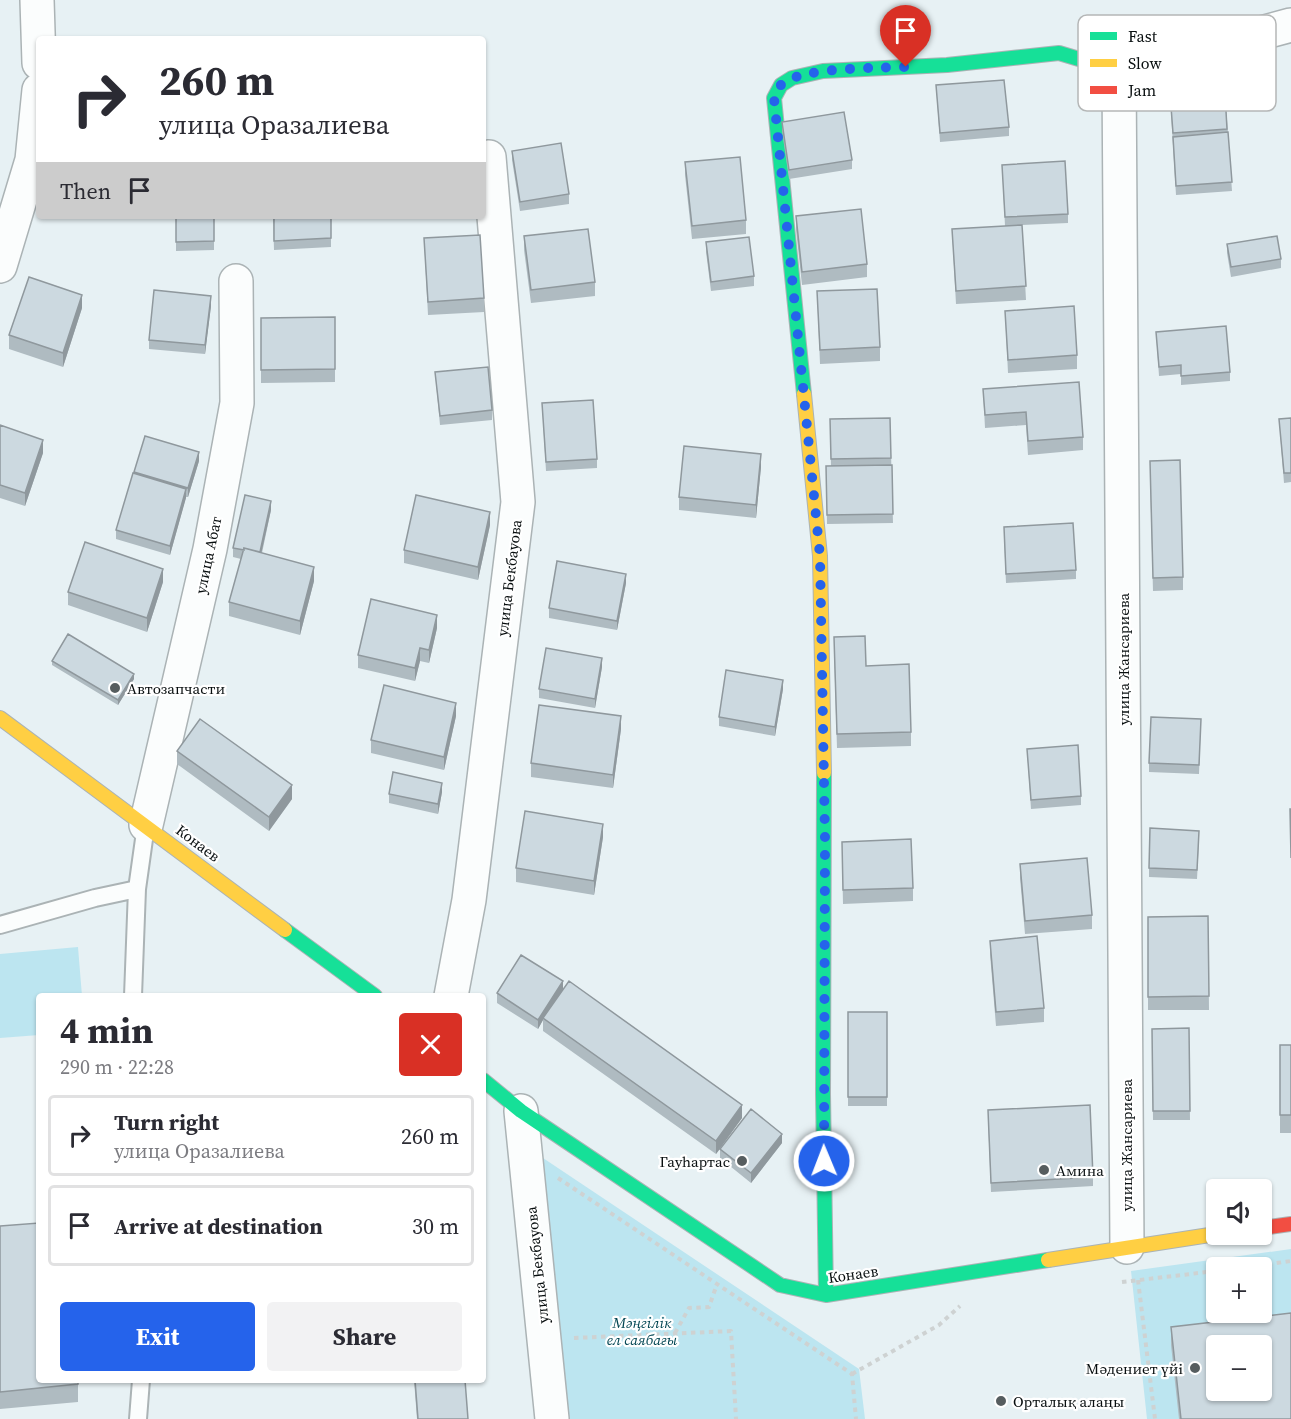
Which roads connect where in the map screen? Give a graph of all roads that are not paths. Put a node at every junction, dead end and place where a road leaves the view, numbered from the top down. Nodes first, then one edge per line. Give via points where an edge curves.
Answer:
1 (37, 0) edge
2 (1291, 25) edge
3 (1276, 29) edge
4 (38, 36) edge
5 (1078, 59) edge
6 (1119, 111) edge
7 (36, 120) edge
8 (489, 157) dead end
9 (0, 266) edge
10 (236, 281) dead end
11 (0, 718) edge
12 (146, 825) junction
13 (137, 889) junction
14 (0, 925) edge
15 (133, 993) edge
16 (371, 993) edge
17 (452, 993) edge
18 (486, 1082) edge
19 (521, 1111) junction
20 (1291, 1224) edge
21 (1272, 1227) edge
22 (1206, 1235) edge
23 (1127, 1247) junction
24 (826, 1295) junction
25 (141, 1383) edge
26 (138, 1419) edge
27 (552, 1419) edge

1 - 4 street
2 - 3 street
5 - 24 street via 1059,53 947,65 823,71 792,78 781,85 774,98 820,556
6 - 23 street, улица Жансариева
7 - 9 street via 32,160
8 - 17 street, улица Бекбауова via 518,501 470,900
10 - 12 street, улица Абат via 237,403 210,549
11 - 12 street, Конаев
12 - 13 lane
12 - 16 street, Конаев
13 - 14 lane
13 - 15 lane
18 - 19 street, Конаев
19 - 24 street, Конаев via 780,1285
19 - 27 street, улица Бекбауова
20 - 21 street
22 - 23 street, Конаев
23 - 24 street, Конаев
25 - 26 lane

